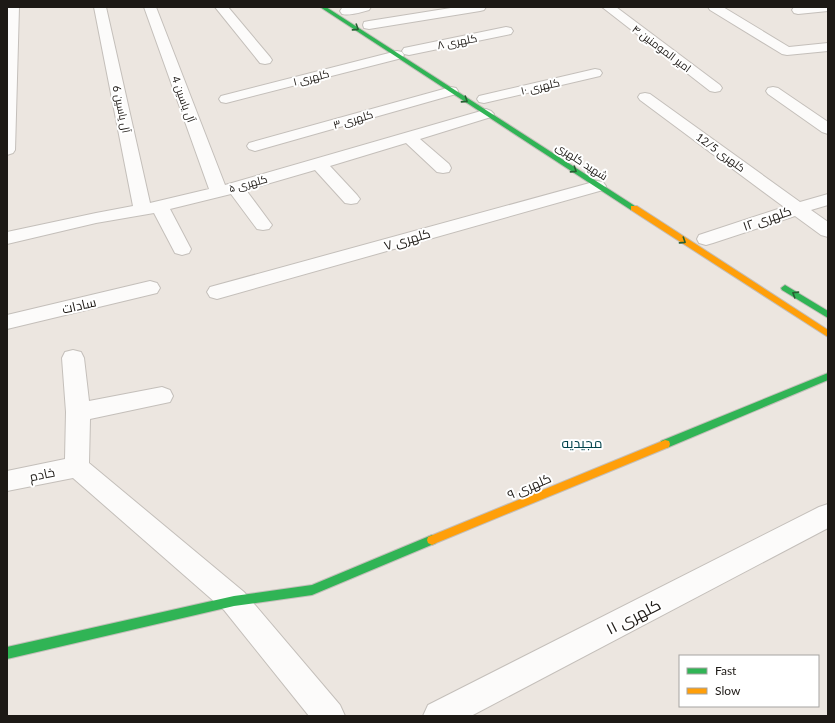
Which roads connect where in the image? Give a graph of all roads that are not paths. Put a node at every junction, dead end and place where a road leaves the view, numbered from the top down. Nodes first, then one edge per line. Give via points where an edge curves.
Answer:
1 (13, 7) edge
2 (100, 7) edge
3 (150, 7) edge
4 (221, 7) edge
5 (323, 7) edge
6 (365, 7) edge
7 (480, 7) edge
8 (608, 7) edge
9 (714, 7) edge
10 (828, 7) edge
11 (343, 9) edge
12 (798, 10) dead end
13 (363, 22) junction
14 (506, 31) dead end
15 (382, 34) dead end
16 (828, 47) edge
17 (9, 49) edge
18 (402, 51) junction
19 (421, 59) dead end
20 (265, 60) dead end
21 (595, 73) dead end
22 (715, 88) dead end
23 (451, 91) junction
24 (773, 91) dead end
25 (645, 97) dead end
26 (8, 99) edge
27 (226, 99) dead end
28 (486, 103) junction
29 (828, 129) edge
30 (409, 137) junction
31 (255, 146) dead end
32 (7, 150) edge
33 (319, 164) junction
34 (444, 168) dead end
35 (597, 186) junction
36 (235, 187) junction
37 (218, 192) junction
38 (351, 199) dead end
39 (828, 199) edge
40 (151, 208) junction
41 (796, 208) junction
42 (263, 225) dead end
43 (828, 232) edge
44 (7, 238) edge
45 (708, 240) dead end
46 (182, 249) dead end
47 (774, 281) dead end
48 (150, 288) dead end
49 (217, 292) dead end
50 (828, 315) edge
51 (7, 322) edge
52 (828, 334) edge
53 (72, 358) dead end
54 (828, 376) edge
55 (162, 396) dead end
56 (78, 412) junction
57 (77, 467) junction
58 (7, 481) edge
59 (828, 515) edge
60 (234, 602) junction
61 (7, 653) edge
62 (329, 716) edge
63 (439, 716) edge

1 - 17 street
2 - 40 street, آل یاسین 6
3 - 37 street, آل یاسین 4
4 - 20 street
5 -> 18 main road, شهید کلهری
6 - 11 street
7 - 13 street
8 - 22 street, امیر المومنین ۴
9 - 16 street via 787,51
10 - 12 street
11 - 13 main road
13 - 15 main road
14 - 18 street, کلهری ۸
17 - 26 street
18 - 19 main road, شهید کلهری
18 - 23 main road, شهید کلهری
18 - 27 street, کلهری ۱
21 - 28 street, کلهری ۱۰
23 -> 28 main road, شهید کلهری
23 - 31 street, کلهری ۳
24 - 29 street
25 - 41 street, کلهری 12/5
26 - 32 street
28 - 30 street, کلهری ۵
28 -> 35 main road, شهید کلهری
30 - 33 street, کلهری ۵
30 - 34 street
33 - 36 street, کلهری ۵
33 - 38 street
35 - 49 street, کلهری ۷
35 -> 52 main road, شهید کلهری
36 - 37 street, کلهری ۵
36 - 42 street
37 - 40 street, کلهری ۵
39 - 41 street, کلهری ۱۲
40 - 44 street, کلهری ۵
40 - 46 street, آل یاسین 6
41 - 43 street, کلهری 12/5
41 - 45 street, کلهری ۱۲
50 -> 47 main road
48 - 51 street, سادات
53 - 56 street
54 - 60 main road, کلهری ۹ via 312,590
55 - 56 street
56 - 57 street
57 - 58 street, خادم
57 - 60 street
59 - 63 street, کلهری ۱۱
60 - 61 main road, کلهری ۹
60 - 62 street

